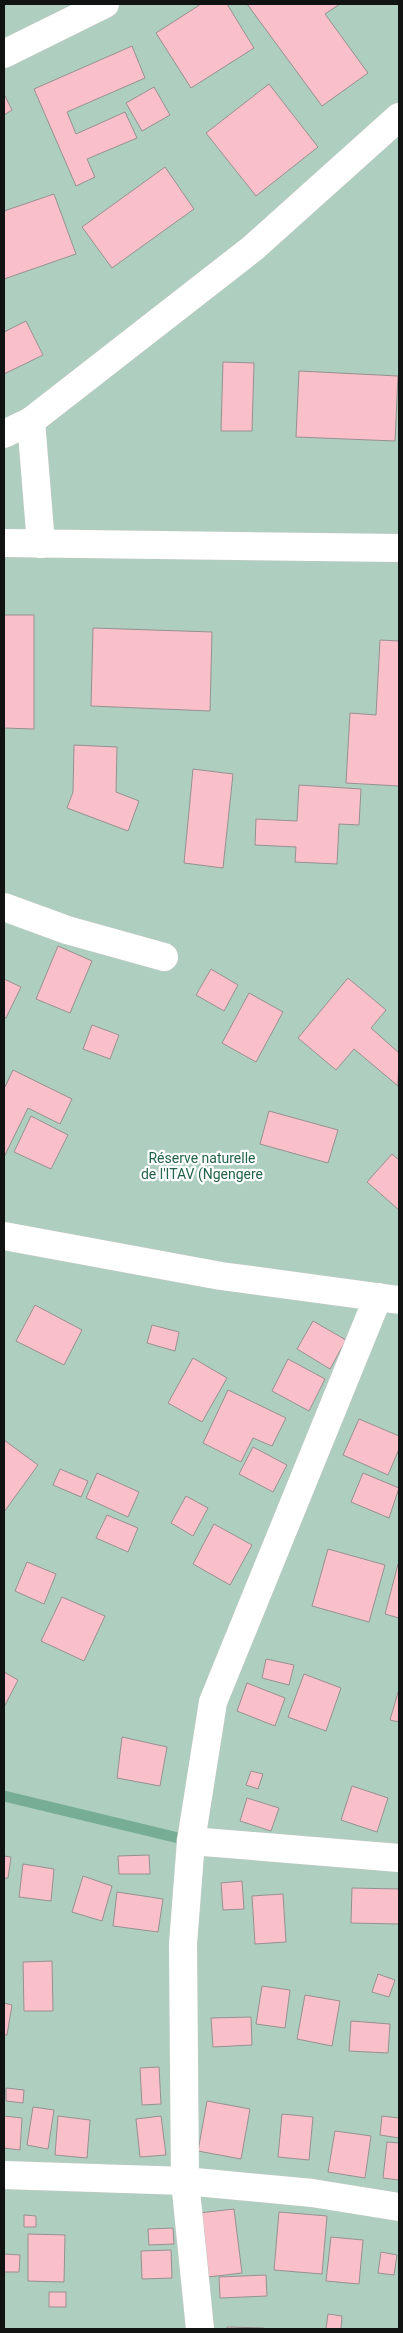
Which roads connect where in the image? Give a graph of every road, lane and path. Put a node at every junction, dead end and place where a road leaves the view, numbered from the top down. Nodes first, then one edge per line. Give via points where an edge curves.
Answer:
1 (105, 4) edge
2 (4, 54) edge
3 (399, 117) edge
4 (31, 420) junction
5 (4, 434) edge
6 (4, 543) edge
7 (41, 544) junction
8 (399, 548) edge
9 (4, 908) edge
10 (164, 957) dead end
11 (4, 1236) edge
12 (389, 1298) edge
13 (191, 1842) junction
14 (399, 1858) edge
15 (4, 2175) edge
16 (185, 2181) junction
17 (399, 2207) edge
18 (200, 2329) edge

1 - 2 street
3 - 4 street via 254,248
4 - 5 street
4 - 7 street
6 - 7 street
7 - 8 street
9 - 10 street via 67,930
11 - 12 street via 221,1276
12 - 13 street via 213,1702
13 - 14 street
13 - 16 street via 182,1944
15 - 16 street
16 - 17 street via 312,2193
16 - 18 street

